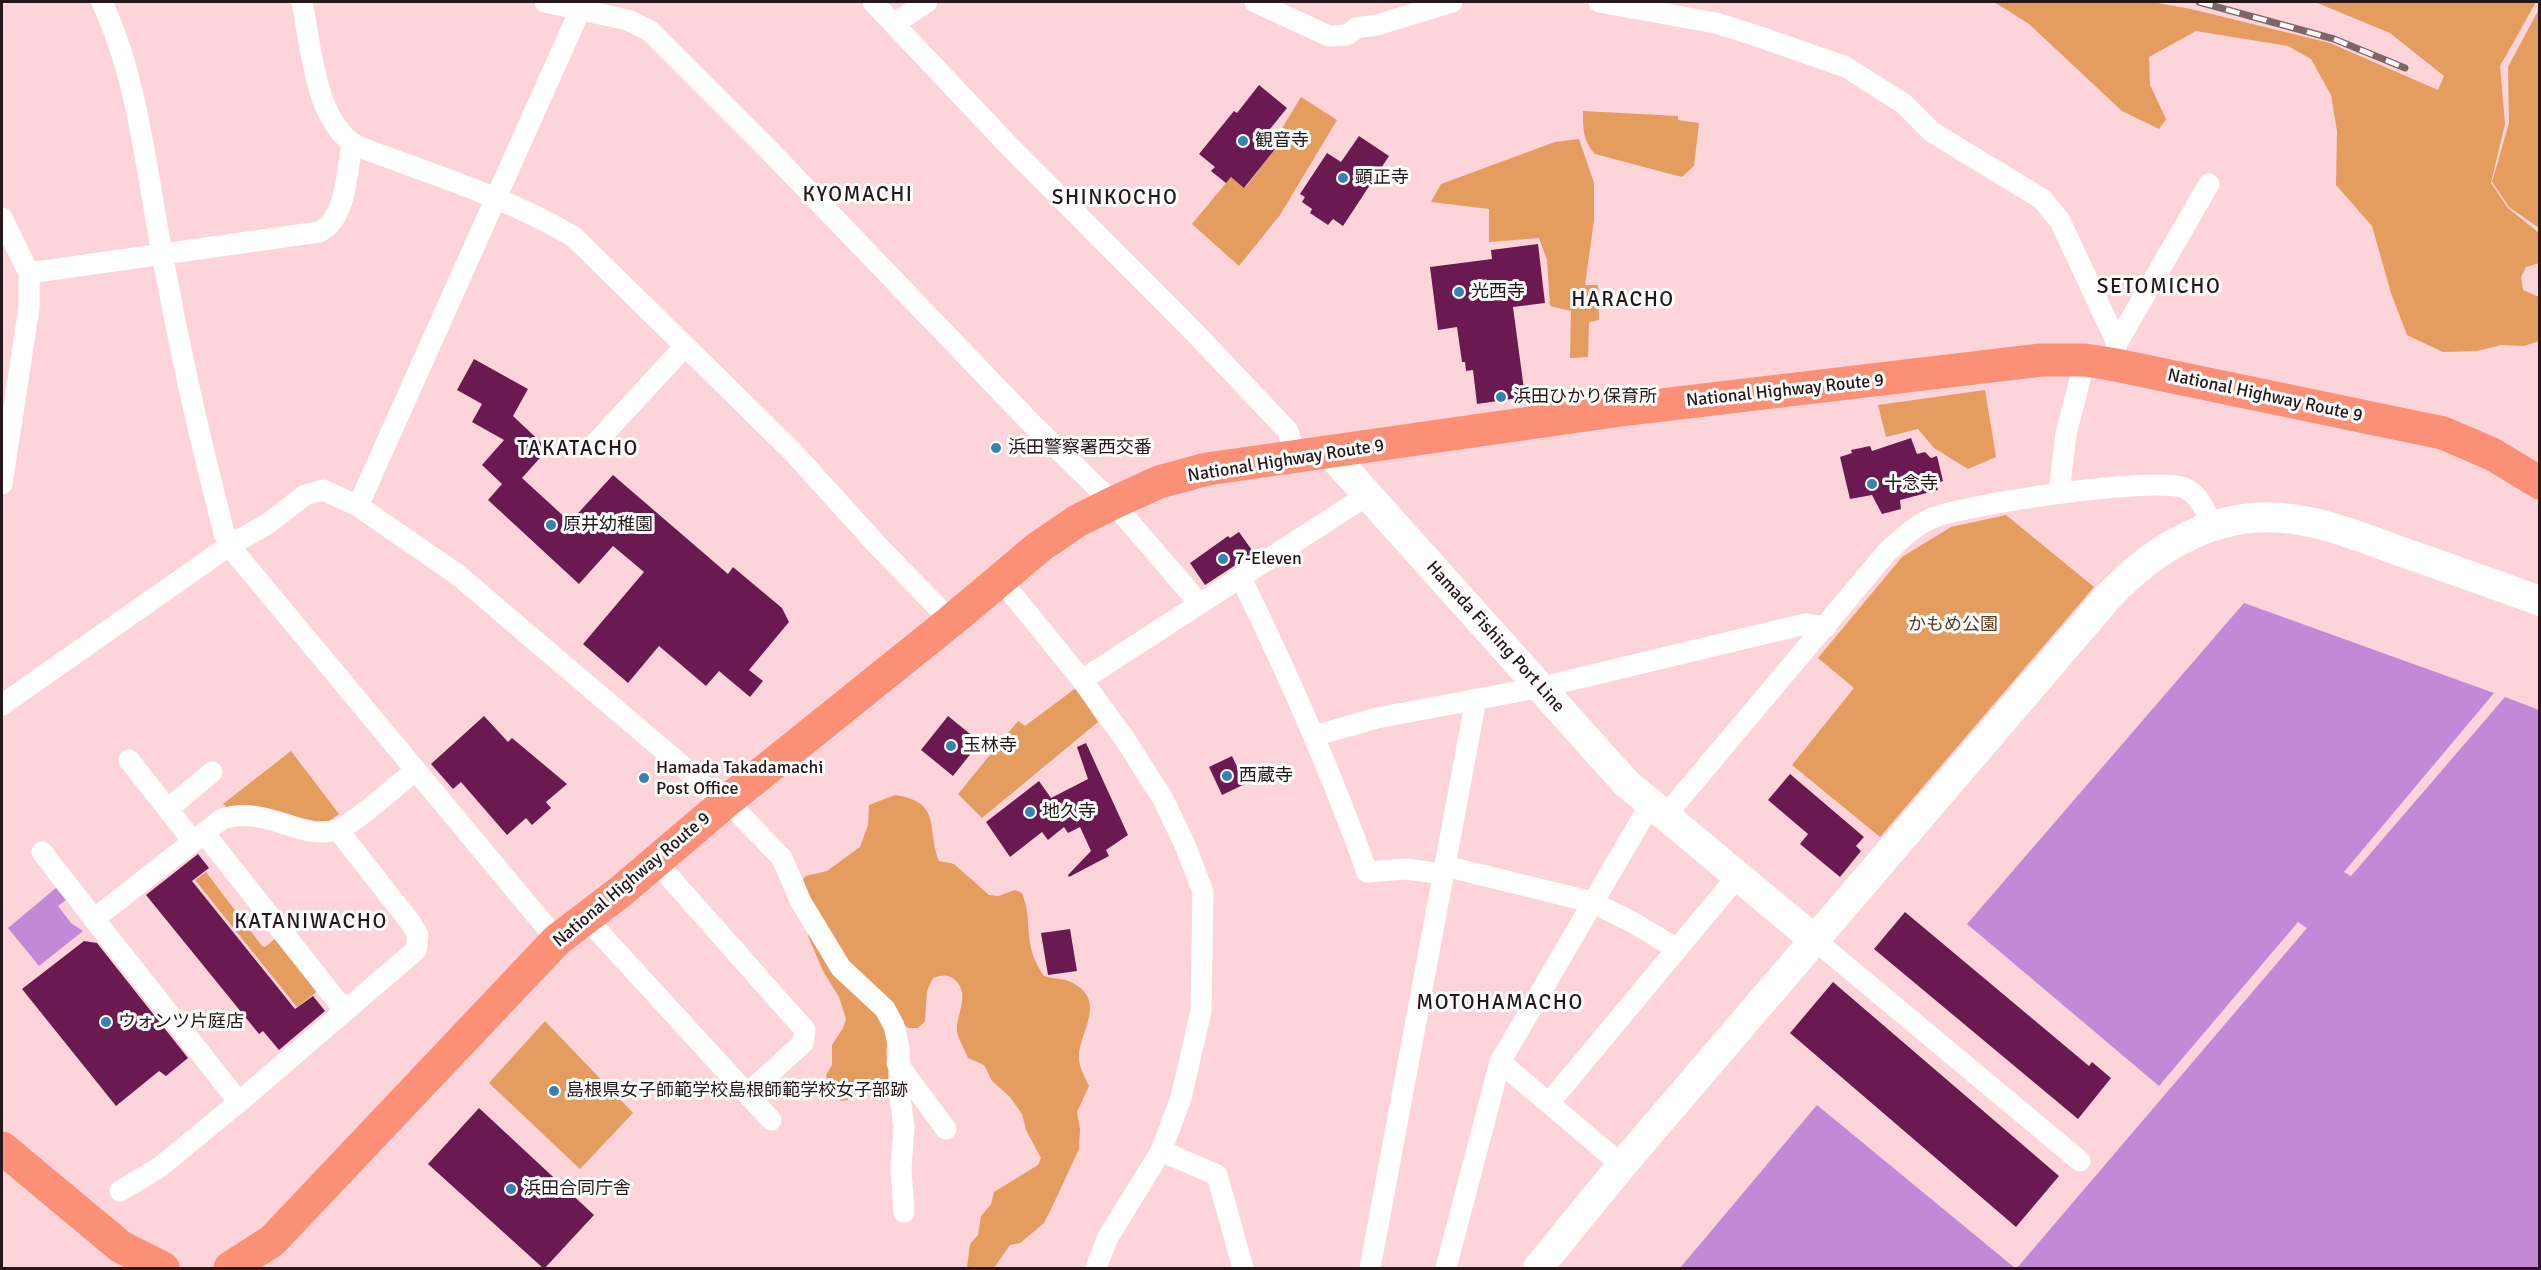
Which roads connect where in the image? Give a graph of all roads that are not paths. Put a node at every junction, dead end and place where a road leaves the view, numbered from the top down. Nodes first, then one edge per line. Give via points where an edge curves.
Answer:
1 (102, 2) edge
2 (302, 2) edge
3 (552, 2) edge
4 (873, 2) edge
5 (927, 2) edge
6 (1255, 2) edge
7 (1452, 2) edge
8 (1599, 2) edge
9 (1426, 5) edge
10 (581, 8) junction
11 (1287, 8) edge
12 (895, 23) junction
13 (352, 143) junction
14 (2209, 184) dead end
15 (494, 197) junction
16 (2, 218) edge
17 (162, 255) junction
18 (29, 273) junction
19 (685, 346) junction
20 (2104, 356) junction
21 (591, 448) dead end
22 (1330, 453) junction
23 (1295, 457) junction
24 (2540, 483) edge
25 (2, 484) edge
26 (2059, 492) junction
27 (1366, 496) junction
28 (1113, 503) junction
29 (358, 506) junction
30 (2212, 526) junction
31 (230, 545) junction
32 (1240, 578) junction
33 (1000, 579) junction
34 (2540, 600) edge
35 (1199, 603) junction
36 (951, 621) junction
37 (1826, 627) junction
38 (1082, 680) junction
39 (1542, 687) junction
40 (1476, 699) junction
41 (2, 705) edge
42 (1314, 736) junction
43 (129, 760) dead end
44 (416, 770) junction
45 (212, 772) dead end
46 (725, 803) junction
47 (168, 809) junction
48 (1658, 809) junction
49 (338, 830) junction
50 (199, 837) junction
51 (42, 852) dead end
52 (656, 862) junction
53 (1445, 870) junction
54 (1737, 877) junction
55 (1592, 902) junction
56 (586, 918) junction
57 (94, 919) junction
58 (557, 940) junction
59 (1816, 941) junction
60 (1677, 950) junction
61 (345, 1011) junction
62 (1500, 1062) junction
63 (897, 1063) junction
64 (747, 1094) junction
65 (239, 1102) junction
66 (1548, 1103) junction
67 (771, 1120) dead end
68 (946, 1129) dead end
69 (2, 1148) edge
70 (1161, 1151) junction
71 (2080, 1161) dead end
72 (1622, 1166) junction
73 (120, 1191) dead end
74 (904, 1212) dead end
75 (163, 1269) edge
76 (230, 1269) edge
77 (1096, 1269) edge
78 (1243, 1269) edge
79 (1370, 1269) edge
80 (1446, 1269) edge
81 (1538, 1269) edge

1 - 17 street via 131,82
2 - 13 street via 325,106 340,135
3 - 10 street
4 - 12 street
5 - 12 street
6 - 11 street
7 - 9 street
8 - 20 street via 1716,23 1846,67 1904,104 1932,132 2042,199 2061,221
9 - 11 street via 1377,25 1356,28 1347,35 1329,36
10 - 15 street
10 - 28 street via 628,20 650,31
12 - 23 street via 1011,148 1288,431
13 - 15 street
13 - 17 street via 338,212 328,228
14 - 20 street
15 - 19 street via 574,237
15 - 29 street
16 - 18 street
17 - 18 street
17 - 31 street via 220,518
18 - 25 street via 29,308
19 - 21 street
19 - 36 street via 792,451
20 - 22 highway, National Highway Route 9 via 1638,407
20 - 24 highway, National Highway Route 9 via 2443,433 2492,454
20 - 26 street via 2066,434
22 - 23 highway, National Highway Route 9
22 - 27 street, Hamada Fishing Port Line
23 - 28 highway, National Highway Route 9 via 1207,469
26 - 30 street via 2160,483 2186,488 2202,502
26 - 37 street via 1932,518 1910,530
27 - 32 street
27 - 39 street, Hamada Fishing Port Line
28 - 33 highway, National Highway Route 9 via 1077,521
28 - 35 street
29 - 31 street via 323,490 311,491 266,525
29 - 46 street via 467,582
30 - 34 street via 2254,518 2291,519 2340,530
30 - 59 street via 2152,555 2129,574
31 - 41 street
31 - 44 street
32 - 35 street
32 - 42 street
33 - 36 highway, National Highway Route 9
33 - 38 street
35 - 38 street
36 - 46 highway, National Highway Route 9
37 - 39 street via 1805,624
37 - 48 street
38 - 70 street via 1163,799 1203,891 1202,988 1197,1034 1181,1098
39 - 40 street
39 - 48 street, Hamada Fishing Port Line via 1626,783
40 - 42 street via 1377,718
40 - 53 street
42 - 53 street via 1339,791 1367,872
43 - 47 street
44 - 49 street
44 - 58 street
45 - 47 street
46 - 52 highway, National Highway Route 9
46 - 63 street via 782,858 801,902 841,968 885,1009 894,1026 899,1049
47 - 50 street
48 - 54 street, Hamada Fishing Port Line
48 - 55 street
49 - 50 street via 303,829 244,814 222,819
49 - 61 street via 418,935 411,956
50 - 57 street
50 - 61 street
51 - 57 street
52 - 56 highway, National Highway Route 9
52 - 64 street via 805,1030 802,1043
53 - 55 street
53 - 79 street
54 - 59 street, Hamada Fishing Port Line
54 - 60 street
55 - 60 street
55 - 62 street
56 - 58 highway, National Highway Route 9
56 - 64 street
57 - 65 street
58 - 76 highway, National Highway Route 9 via 272,1241
59 - 71 street
59 - 72 street
60 - 66 street
61 - 65 street
62 - 66 street
62 - 80 street
63 - 68 street
63 - 74 street via 904,1127
64 - 67 street
65 - 73 street via 160,1167
66 - 72 street
69 - 75 highway via 121,1247
70 - 77 street via 1107,1239
70 - 78 street via 1217,1175
72 - 81 street

